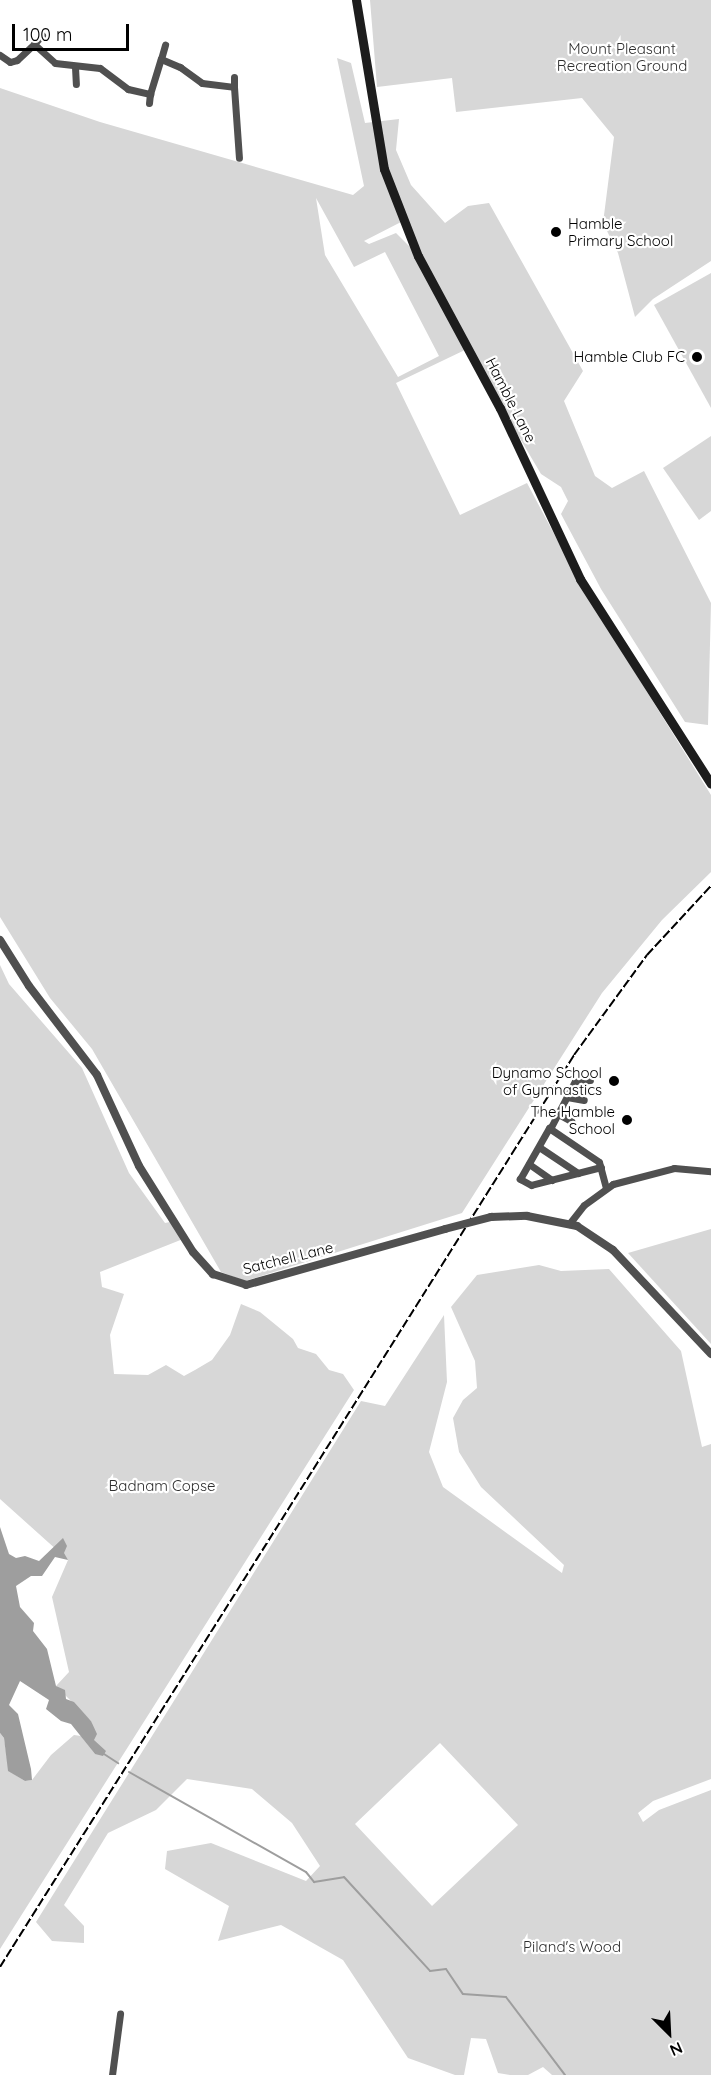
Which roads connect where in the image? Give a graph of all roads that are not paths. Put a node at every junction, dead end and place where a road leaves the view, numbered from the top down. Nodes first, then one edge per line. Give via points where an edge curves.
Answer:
1 (356, 0) edge
2 (42, 35) dead end
3 (33, 44) junction
4 (165, 45) dead end
5 (0, 55) edge
6 (161, 59) junction
7 (75, 68) junction
8 (234, 77) dead end
9 (76, 84) dead end
10 (234, 87) junction
11 (150, 94) junction
12 (149, 104) dead end
13 (239, 158) dead end
14 (711, 784) edge
15 (0, 940) edge
16 (590, 1080) dead end
17 (567, 1097) junction
18 (584, 1100) dead end
19 (558, 1114) junction
20 (571, 1121) dead end
21 (550, 1129) junction
22 (539, 1147) junction
23 (529, 1164) junction
24 (601, 1167) junction
25 (711, 1171) edge
26 (578, 1173) junction
27 (552, 1180) junction
28 (606, 1188) junction
29 (569, 1224) junction
30 (711, 1354) edge
31 (120, 2014) dead end
32 (112, 2075) edge

1 - 14 main road, Hamble Lane via 384,170 418,256 500,408 580,579
2 - 3 street
3 - 5 street via 17,60 10,62
3 - 7 street via 50,60
4 - 6 street
6 - 10 street via 202,83
6 - 11 street
7 - 9 street
7 - 11 street via 100,68 128,89
8 - 10 street
10 - 13 street
11 - 12 street
15 - 29 street, Satchell Lane, bridge via 29,986 97,1075 139,1166 193,1252 213,1274 246,1285 491,1217 527,1216
16 - 17 street via 575,1081
17 - 18 street
17 - 19 street
19 - 20 street
19 - 21 street
21 - 22 street
21 - 24 street
22 - 23 street
22 - 26 street
23 - 27 street
23 - 27 street via 520,1179 531,1185
24 - 26 street
24 - 28 street
25 - 28 street via 674,1168
26 - 27 street
28 - 29 street
29 - 30 street, Satchell Lane via 613,1250
31 - 32 street

